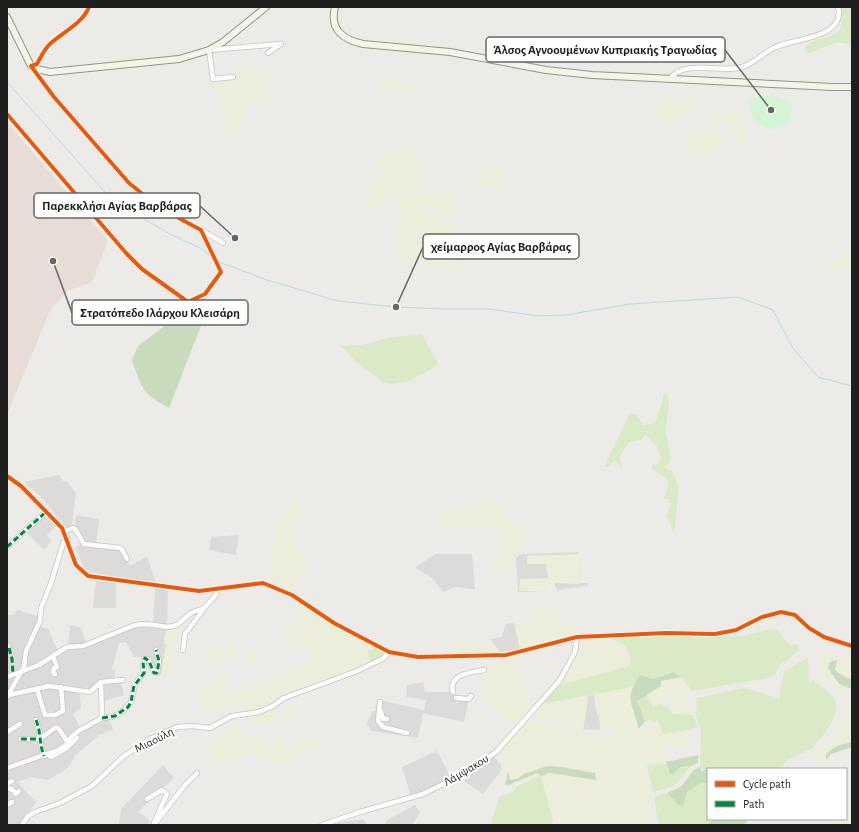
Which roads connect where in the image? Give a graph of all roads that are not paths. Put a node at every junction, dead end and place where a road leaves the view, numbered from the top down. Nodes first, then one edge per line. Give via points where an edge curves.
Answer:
1 (89, 7) edge
2 (266, 7) edge
3 (334, 7) edge
4 (838, 7) edge
5 (7, 17) edge
6 (209, 50) junction
7 (268, 53) dead end
8 (31, 66) junction
9 (233, 77) dead end
10 (669, 80) junction
11 (852, 86) edge
12 (7, 114) edge
13 (201, 230) junction
14 (223, 243) dead end
15 (7, 476) edge
16 (47, 511) junction
17 (65, 531) junction
18 (67, 537) junction
19 (7, 547) edge
20 (128, 559) dead end
21 (218, 590) junction
22 (204, 608) junction
23 (577, 637) junction
24 (852, 646) edge
25 (156, 650) dead end
26 (183, 650) dead end
27 (389, 652) junction
28 (53, 656) junction
29 (22, 670) junction
30 (484, 670) dead end
31 (55, 674) dead end
32 (7, 677) edge
33 (123, 680) dead end
34 (101, 682) junction
35 (62, 687) junction
36 (37, 689) junction
37 (453, 692) dead end
38 (8, 696) edge
39 (471, 696) dead end
40 (456, 698) dead end
41 (102, 718) junction
42 (387, 719) dead end
43 (36, 720) dead end
44 (20, 724) dead end
45 (7, 732) edge
46 (407, 732) dead end
47 (20, 738) dead end
48 (77, 738) dead end
49 (40, 739) junction
50 (68, 743) junction
51 (45, 755) junction
52 (7, 768) edge
53 (197, 773) dead end
54 (7, 788) edge
55 (19, 791) dead end
56 (147, 799) dead end
57 (12, 802) dead end
58 (7, 805) edge
59 (22, 825) edge
60 (154, 825) edge
61 (322, 825) edge

1 - 8 street via 82,19 50,44 36,64
2 - 6 street via 223,42
3 - 10 street via 337,30 351,41 450,52 546,70
4 - 10 street via 840,17 837,24 827,31 774,47 743,67 684,69
5 - 8 street
6 - 7 street via 281,44
6 - 8 street via 179,59 50,72 37,70
6 - 9 street via 213,79
8 - 13 street via 54,97 129,183 160,208
10 - 11 street
12 - 13 street via 129,257 188,302 205,294 220,272
13 - 14 street
15 - 16 street
16 - 17 street
16 - 19 street
17 - 18 street
17 - 20 street via 75,529 84,544 121,548
18 - 21 street via 76,565 89,577 199,591
18 - 29 street via 42,606 40,621 26,651
21 - 22 street
21 - 27 street via 263,583 278,588 300,599 334,623
22 - 26 street via 185,634
22 - 28 street via 191,613 175,626 135,624 83,646 67,647
23 - 24 street via 666,633 715,634 729,632 762,617 786,612 795,615 824,637
23 - 27 street via 506,655 435,658
23 - 61 street, Λάμψακου via 575,652 560,680 491,755 464,774 423,794
25 - 41 street via 159,664 157,673 148,660 144,659 144,672 134,686 128,707 115,716
27 - 59 street, Μιαούλη via 384,658 357,671 284,698 259,712 232,716 210,728 177,727 152,738 124,756 92,786 60,803 34,812
28 - 29 street via 39,665
28 - 31 street via 60,666 54,668 52,673
29 - 32 street
29 - 38 street
30 - 37 street via 463,674 455,679
33 - 34 street
34 - 35 street via 90,692
34 - 41 street
35 - 36 street via 49,686
35 - 36 street via 63,711 48,716 45,715
36 - 38 street
39 - 40 street via 465,700
41 - 50 street via 76,732
42 - 46 street via 383,719 380,702 378,721 383,727
43 - 49 street via 40,729
44 - 45 street
47 - 49 street
48 - 51 street via 62,752 51,757
49 - 50 street via 56,727
49 - 51 street
50 - 51 street
51 - 52 street
53 - 60 street
54 - 55 street via 16,794
56 - 60 street via 162,790 167,794
57 - 58 street

